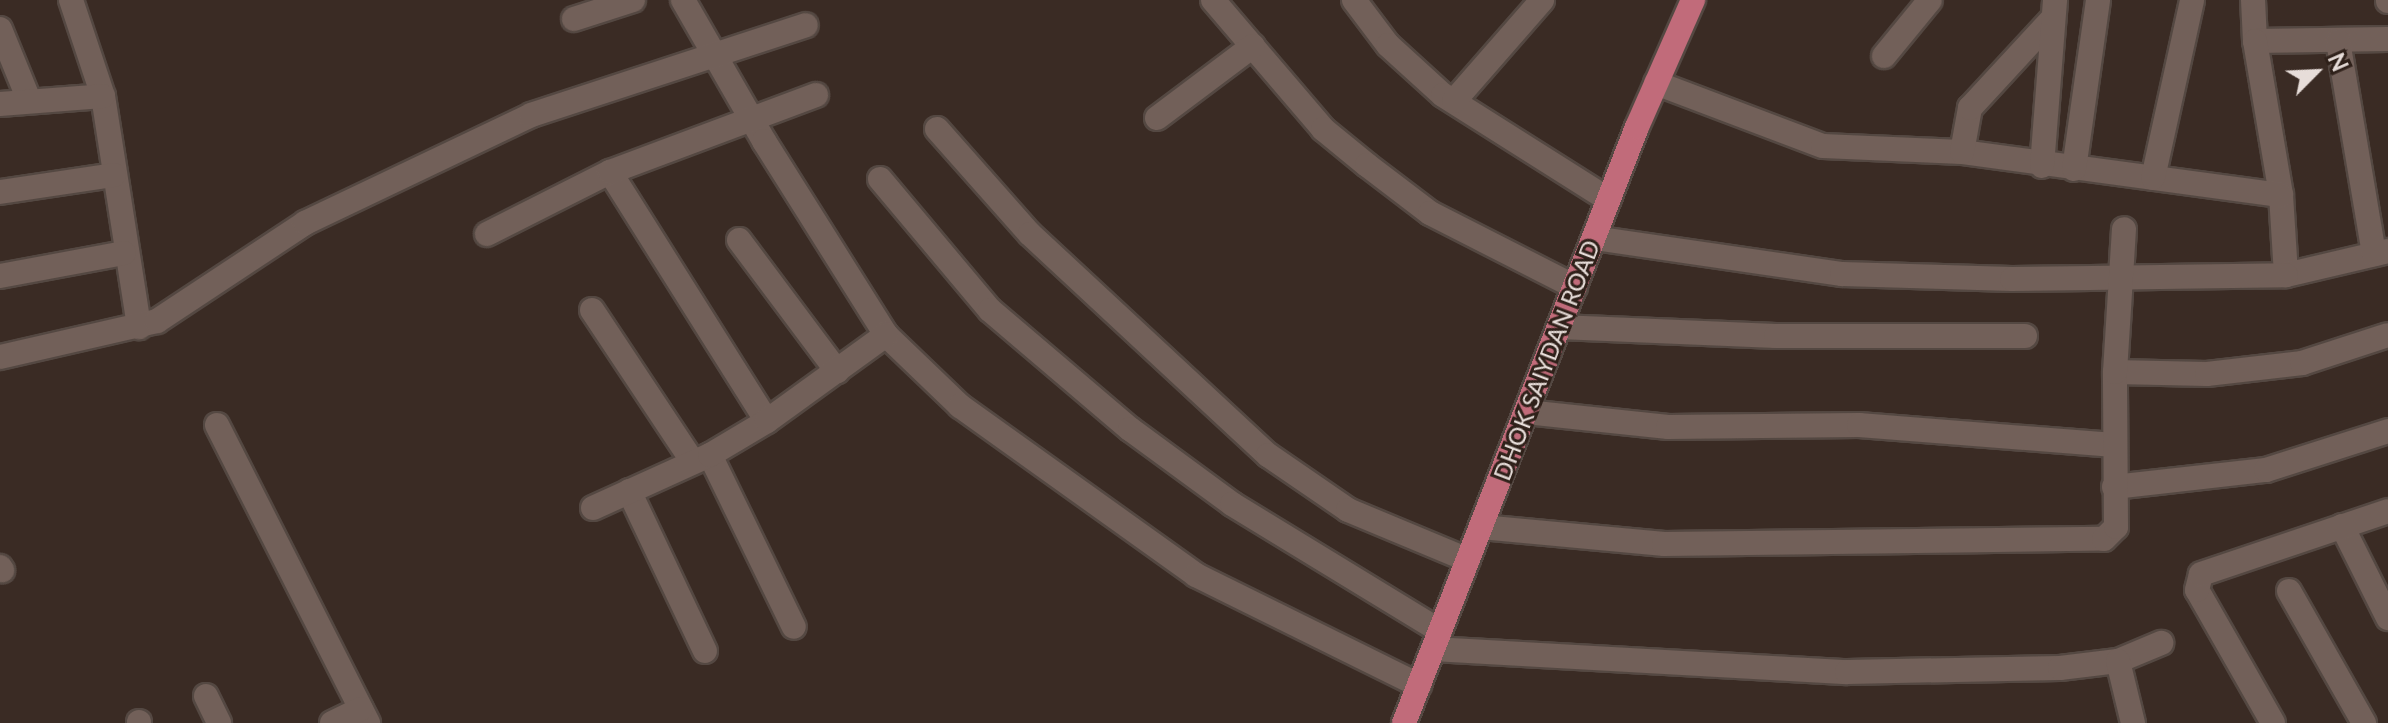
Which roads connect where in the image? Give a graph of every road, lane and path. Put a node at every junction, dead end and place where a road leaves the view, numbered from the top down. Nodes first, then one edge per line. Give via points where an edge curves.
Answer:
1 (71, 0) edge
2 (633, 0) edge
3 (683, 0) edge
4 (1213, 0) edge
5 (1354, 0) edge
6 (1542, 0) edge
7 (1693, 0) edge
8 (1930, 0) edge
9 (2098, 0) edge
10 (2192, 0) edge
11 (2253, 0) edge
12 (2054, 9) edge
13 (574, 19) dead end
14 (806, 25) dead end
15 (0, 29) edge
16 (2388, 39) edge
17 (2255, 41) junction
18 (2338, 41) junction
19 (1253, 46) junction
20 (711, 54) junction
21 (1884, 56) dead end
22 (1656, 83) junction
23 (816, 95) dead end
24 (103, 96) junction
25 (29, 100) junction
26 (1454, 101) junction
27 (0, 104) edge
28 (749, 117) junction
29 (1157, 118) dead end
30 (937, 129) dead end
31 (1962, 152) junction
32 (2042, 166) junction
33 (2074, 169) junction
34 (610, 172) junction
35 (114, 175) junction
36 (2153, 178) junction
37 (880, 179) dead end
38 (0, 192) edge
39 (2281, 195) junction
40 (1609, 200) junction
41 (2124, 229) dead end
42 (487, 234) dead end
43 (1594, 238) junction
44 (739, 240) dead end
45 (2381, 252) edge
46 (124, 253) junction
47 (2286, 275) junction
48 (0, 276) edge
49 (2122, 277) junction
50 (1575, 287) junction
51 (592, 310) dead end
52 (139, 327) junction
53 (1559, 327) junction
54 (886, 335) junction
55 (2388, 335) edge
56 (2025, 336) dead end
57 (0, 357) edge
58 (837, 371) junction
59 (2115, 372) junction
60 (1526, 412) junction
61 (767, 421) junction
62 (217, 425) dead end
63 (2388, 431) edge
64 (2114, 445) junction
65 (702, 459) junction
66 (2114, 487) junction
67 (629, 491) junction
68 (593, 508) dead end
69 (2388, 511) edge
70 (2342, 526) junction
71 (1481, 527) junction
72 (1468, 560) junction
73 (2289, 591) dead end
74 (2387, 614) edge
75 (794, 627) dead end
76 (1436, 640) junction
77 (2161, 643) dead end
78 (705, 651) dead end
79 (2118, 661) junction
80 (1419, 685) junction
81 (206, 696) dead end
82 (364, 716) edge
83 (219, 723) edge
84 (332, 723) edge
85 (1404, 723) edge
86 (2133, 723) edge
87 (2273, 723) edge
88 (2364, 723) edge

1 - 24 street
2 - 13 street
3 - 20 street
4 - 19 street
5 - 26 street via 1413,70
6 - 26 street
7 - 22 main road, DHOK SAIYDAN ROAD
8 - 21 street
9 - 33 street
10 - 36 street
11 - 17 street
12 - 31 street via 1970,108
12 - 32 street
14 - 20 street
15 - 25 street
16 - 18 street
17 - 18 street
17 - 39 street
18 - 45 street
19 - 29 street
19 - 50 street via 1323,129 1430,213
20 - 28 street
20 - 52 street via 503,128 305,223 157,321
22 - 31 street via 1823,146
22 - 40 main road, DHOK SAIYDAN ROAD
23 - 28 street
24 - 25 street
24 - 35 street
25 - 27 street
26 - 40 street
28 - 34 street
28 - 54 street
30 - 72 street via 1030,234 1209,406 1268,455 1348,510
31 - 32 street
32 - 33 street
33 - 36 street
34 - 42 street
34 - 61 street
35 - 38 street
35 - 46 street
36 - 39 street
37 - 76 street via 990,310 1130,429
39 - 47 street
40 - 43 main road, DHOK SAIYDAN ROAD
41 - 49 street
43 - 49 street via 1842,274
43 - 50 main road, DHOK SAIYDAN ROAD
44 - 58 street
45 - 47 street
46 - 48 street
46 - 52 street
47 - 49 street
49 - 59 street
50 - 53 main road, DHOK SAIYDAN ROAD
51 - 65 street
52 - 57 street
53 - 56 street via 1776,336
53 - 60 main road, DHOK SAIYDAN ROAD
54 - 58 street
54 - 80 street via 960,406 1196,575
55 - 59 street via 2289,365 2207,374
58 - 61 street
59 - 64 street
60 - 64 street via 1668,427 1859,425
60 - 71 main road, DHOK SAIYDAN ROAD
61 - 65 street
62 - 82 street
63 - 66 street via 2266,470
64 - 66 street
65 - 67 street
65 - 75 street
66 - 71 street via 2116,527 2104,539 1664,544
67 - 68 street
67 - 78 street
69 - 70 street
70 - 74 street
70 - 87 street via 2201,574 2197,581
71 - 72 main road, DHOK SAIYDAN ROAD
72 - 76 main road, DHOK SAIYDAN ROAD
73 - 88 street
76 - 79 street via 1847,672
76 - 80 main road, DHOK SAIYDAN ROAD
77 - 79 street
79 - 86 street
80 - 85 main road, DHOK SAIYDAN ROAD
81 - 83 street
82 - 84 street

